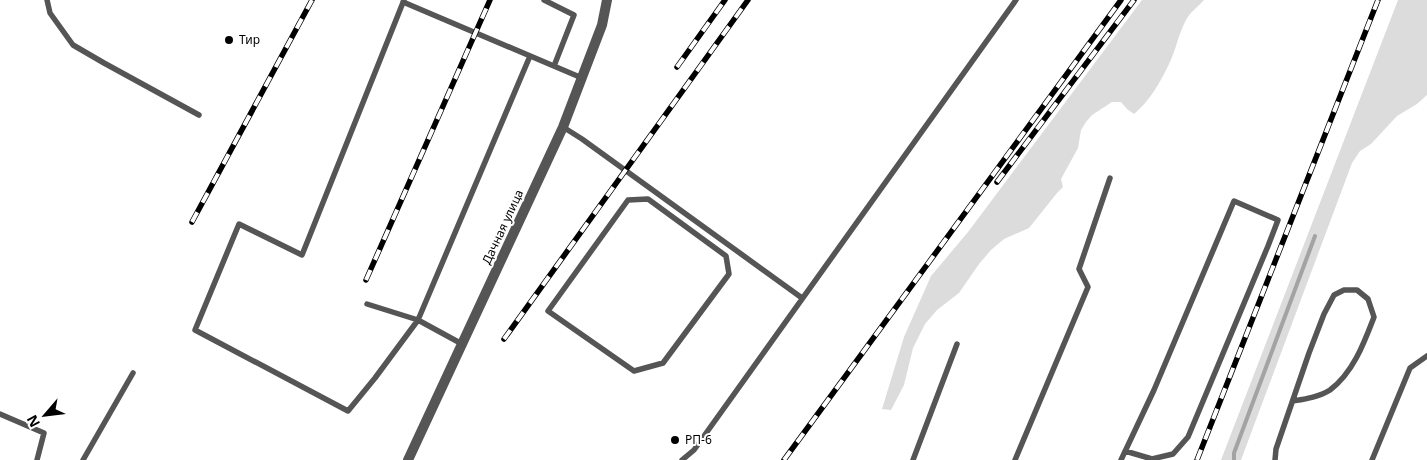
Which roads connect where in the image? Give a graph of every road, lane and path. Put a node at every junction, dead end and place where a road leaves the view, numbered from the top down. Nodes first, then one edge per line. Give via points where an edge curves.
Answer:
1 (47, 0) edge
2 (544, 0) edge
3 (607, 0) edge
4 (1016, 0) edge
5 (404, 1) edge
6 (530, 56) junction
7 (554, 66) junction
8 (582, 78) junction
9 (199, 115) dead end
10 (563, 127) junction
11 (1110, 178) dead end
12 (648, 198) joint
13 (802, 298) junction
14 (367, 304) dead end
15 (418, 320) junction
16 (462, 344) junction
17 (957, 344) dead end
18 (1427, 356) edge
19 (133, 373) dead end
20 (1293, 401) junction
21 (0, 414) edge
22 (1125, 451) junction
23 (38, 460) edge
24 (83, 460) edge
25 (408, 460) edge
26 (682, 460) edge
27 (913, 460) edge
28 (1015, 460) edge
29 (1121, 460) edge
30 (1275, 460) edge
31 (1372, 460) edge

1 - 9 lane via 50,13 73,45
2 - 7 lane via 574,15
3 - 8 street, Дачная улица via 602,25
4 - 13 lane
5 - 6 lane
5 - 15 lane via 302,254 239,224 195,330 348,411
6 - 7 lane
6 - 15 lane
7 - 8 lane
8 - 10 street, Дачная улица
10 - 13 lane
10 - 16 street, Дачная улица
11 - 28 lane via 1078,269 1088,287
12 - 12 lane via 726,256 728,274 663,363 634,371 548,311 628,200
13 - 26 lane via 694,450
14 - 15 lane
15 - 16 lane
16 - 25 street, Дачная улица
17 - 27 lane
18 - 31 lane via 1410,368
19 - 24 lane
20 - 20 lane via 1324,314 1334,296 1344,290 1356,290 1368,299 1374,317 1357,357 1330,390
20 - 30 lane
21 - 23 lane via 44,433
22 - 22 lane via 1234,201 1278,220 1188,437 1172,454 1152,459
22 - 29 lane

